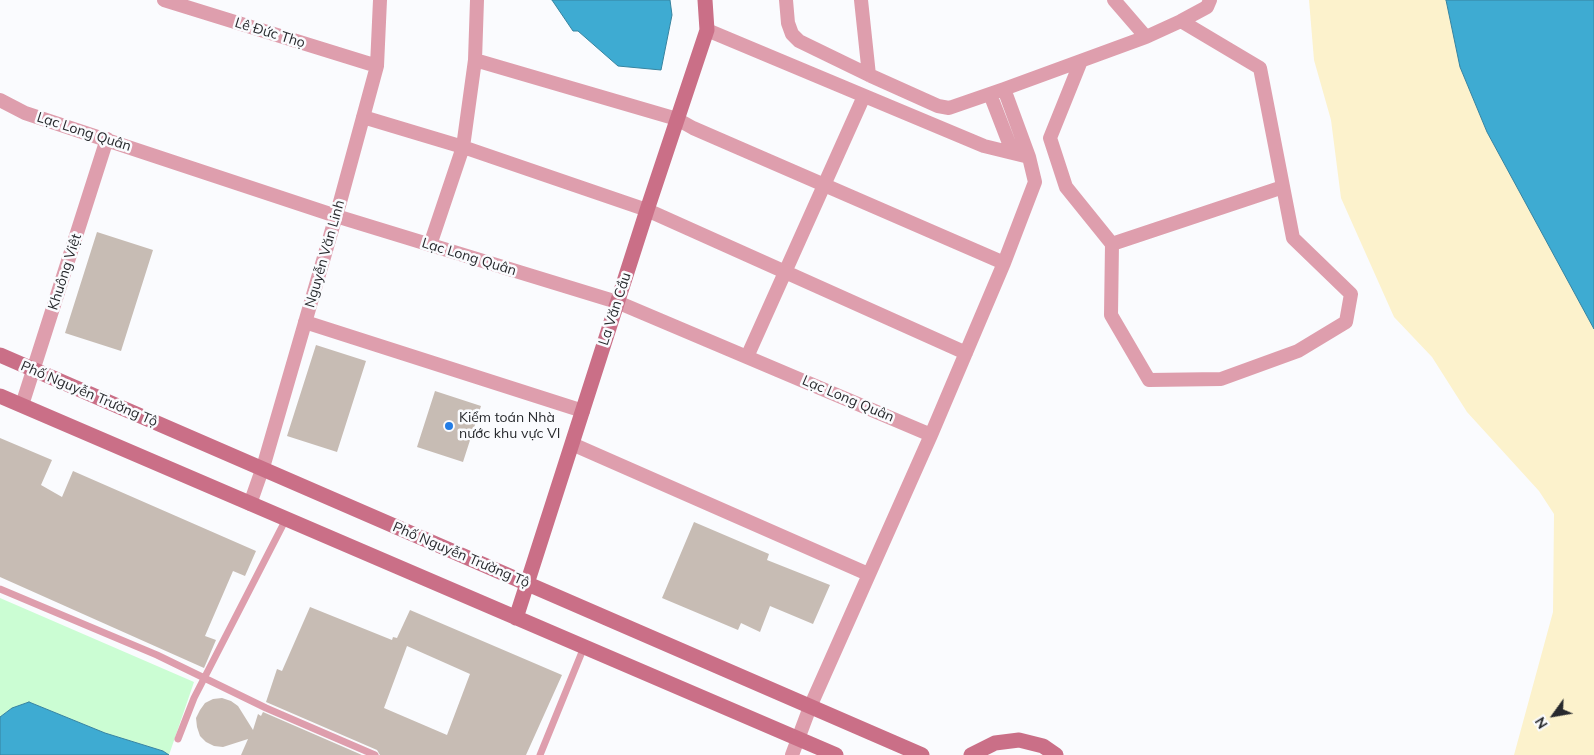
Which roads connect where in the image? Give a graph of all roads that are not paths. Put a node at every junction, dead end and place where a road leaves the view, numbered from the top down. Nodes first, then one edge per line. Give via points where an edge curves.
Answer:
1 (164, 0) edge
2 (380, 0) edge
3 (477, 0) edge
4 (705, 0) edge
5 (786, 0) edge
6 (861, 0) edge
7 (1114, 0) edge
8 (1210, 0) edge
9 (1181, 22) junction
10 (707, 30) junction
11 (1146, 36) junction
12 (475, 60) junction
13 (1082, 61) junction
14 (377, 66) junction
15 (869, 75) junction
16 (1004, 89) junction
17 (990, 94) junction
18 (864, 96) junction
19 (0, 100) edge
20 (363, 117) junction
21 (677, 118) junction
22 (108, 139) junction
23 (463, 147) junction
24 (1012, 151) junction
25 (1029, 156) junction
26 (824, 185) junction
27 (1283, 187) junction
28 (647, 210) junction
29 (336, 216) junction
30 (1112, 244) junction
31 (430, 245) junction
32 (1004, 263) junction
33 (785, 272) junction
34 (617, 302) junction
35 (305, 322) junction
36 (966, 353) junction
37 (0, 355) edge
38 (747, 358) junction
39 (33, 370) junction
40 (0, 396) edge
41 (22, 405) junction
42 (583, 411) junction
43 (931, 435) junction
44 (572, 444) junction
45 (263, 469) junction
46 (250, 504) junction
47 (286, 519) junction
48 (868, 574) junction
49 (528, 584) junction
50 (0, 589) edge
51 (516, 618) junction
52 (584, 647) junction
53 (204, 678) junction
54 (810, 706) junction
55 (178, 739) dead end
56 (798, 739) junction
57 (375, 755) edge
58 (540, 755) edge
59 (792, 755) edge
60 (836, 755) edge
61 (922, 755) edge
62 (971, 755) edge
63 (1056, 755) edge

1 - 14 street, Lê Đức Thọ
2 - 14 street, Nguyễn Văn Linh
3 - 12 street
4 - 10 street, La Văn Cầu
5 - 15 street via 792,34
6 - 15 street
7 - 11 street
8 - 9 street via 1207,7
9 - 11 street
9 - 27 street via 1260,68
10 - 18 street
10 - 21 street, La Văn Cầu
11 - 13 street
12 - 21 street
12 - 23 street
13 - 16 street
13 - 30 street via 1050,138 1066,187
14 - 20 street, Nguyễn Văn Linh
15 - 17 street via 949,108
16 - 17 street
16 - 25 street
17 - 24 street
18 - 24 street via 984,146
18 - 26 street
19 - 22 street, Lạc Long Quân
20 - 23 street
20 - 29 street, Nguyễn Văn Linh
21 - 26 street
21 - 28 street, La Văn Cầu
22 - 29 street, Lạc Long Quân
22 - 39 street, Khuông Việt
23 - 28 street
23 - 31 street
24 - 25 street
25 - 32 street via 1036,182
26 - 32 street
26 - 33 street
27 - 30 street
27 - 30 street via 1294,238 1351,294 1346,322 1298,351 1221,379 1148,380 1111,315
28 - 33 street
28 - 34 street, La Văn Cầu
29 - 31 street, Lạc Long Quân
29 - 35 street, Nguyễn Văn Linh
31 - 34 street, Lạc Long Quân
32 - 36 street
33 - 36 street
33 - 38 street
34 - 38 street, Lạc Long Quân
34 - 42 street, La Văn Cầu
35 - 42 street
35 - 45 street, Nguyễn Văn Linh
36 - 43 street
37 - 39 street, Phố Nguyễn Trường Tộ
38 - 43 street, Lạc Long Quân
39 - 41 street, Khuông Việt
39 - 45 street, Phố Nguyễn Trường Tộ
40 - 41 street
41 - 46 street
42 - 44 street, La Văn Cầu
43 - 48 street
44 - 48 street
44 - 49 street, La Văn Cầu
45 - 46 street, Nguyễn Văn Linh
45 - 49 street, Phố Nguyễn Trường Tộ
46 - 47 street
47 - 51 street
47 - 53 lane
48 - 54 street
49 - 51 street, La Văn Cầu
49 - 54 street, Phố Nguyễn Trường Tộ
50 - 53 lane
51 - 52 street
52 - 56 street
52 - 58 lane
53 - 55 lane
53 - 57 lane
54 - 56 street
54 - 61 street, Phố Nguyễn Trường Tộ
56 - 59 street
56 - 60 street
62 - 63 street via 995,743 1019,740 1042,746

